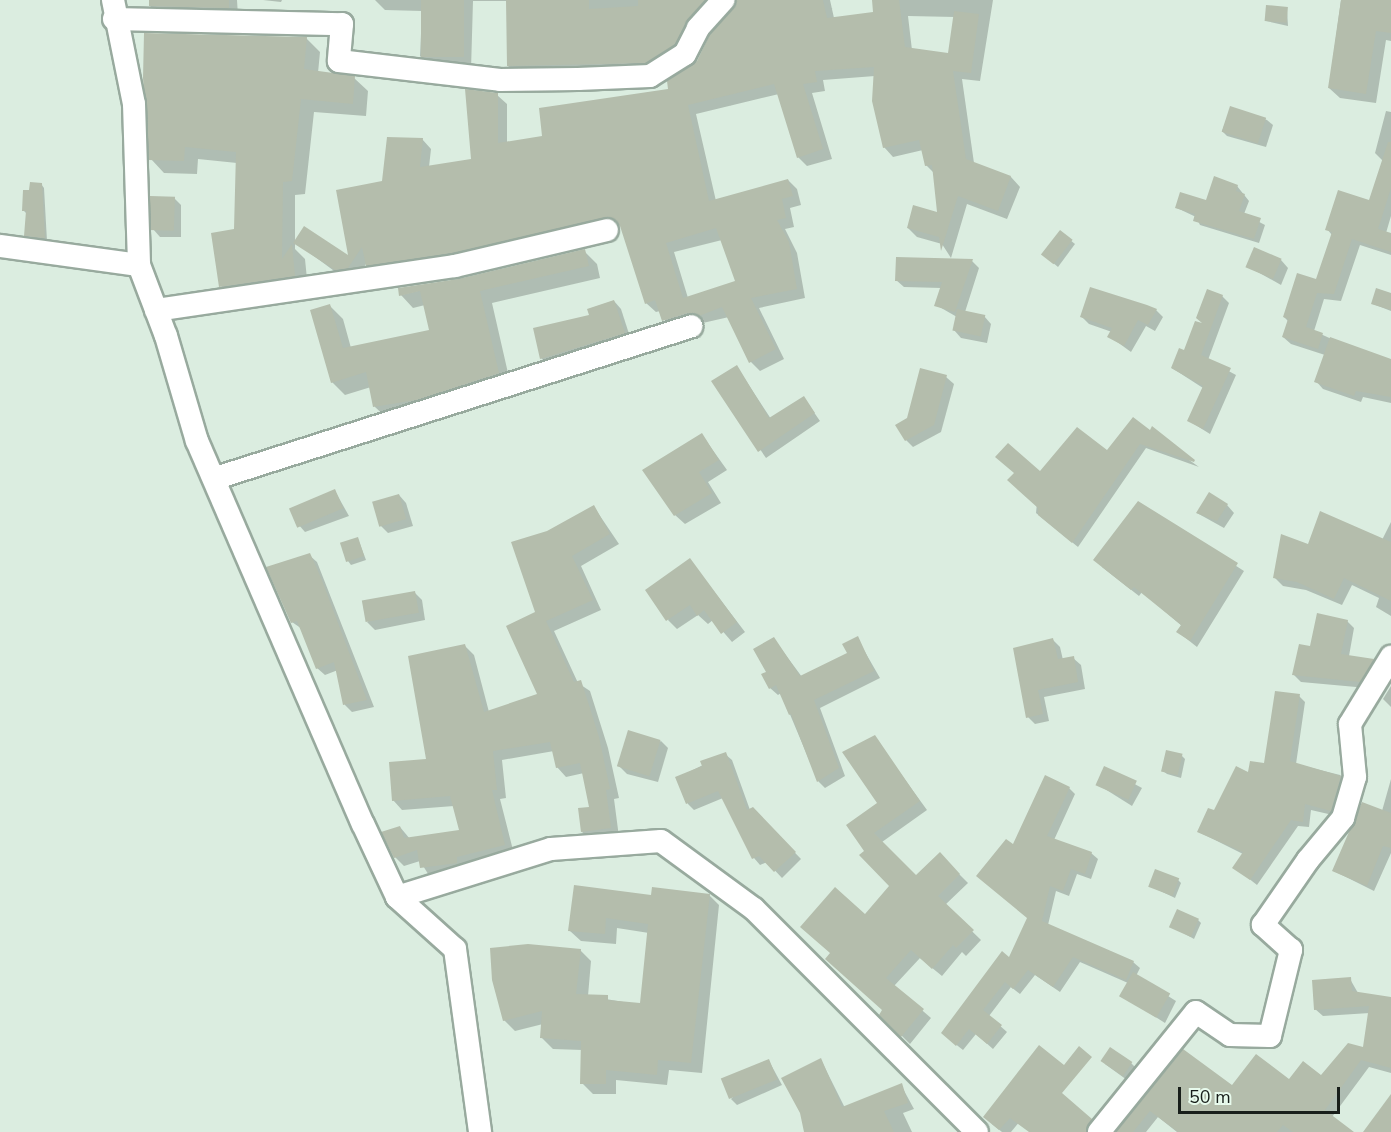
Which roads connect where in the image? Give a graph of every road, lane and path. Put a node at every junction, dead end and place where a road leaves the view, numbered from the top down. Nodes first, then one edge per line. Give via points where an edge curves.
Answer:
1 (723, 0) edge
2 (114, 9) edge
3 (607, 230) dead end
4 (0, 246) edge
5 (139, 265) junction
6 (156, 310) junction
7 (691, 326) dead end
8 (216, 478) junction
9 (1391, 657) edge
10 (397, 897) junction
11 (480, 1132) edge
12 (977, 1132) edge
13 (1100, 1132) edge

1 - 2 street via 698,28 685,54 650,76 578,79 500,80 339,61 342,24
2 - 5 street via 134,104
3 - 6 street via 455,266
4 - 5 street
5 - 6 street
6 - 8 street via 197,441
7 - 8 street
8 - 10 street
9 - 13 street via 1350,724 1355,777 1343,819 1308,860 1263,925 1291,950 1270,1035 1230,1035 1197,1012
10 - 11 street via 455,949
10 - 12 street via 551,849 661,841 754,909

